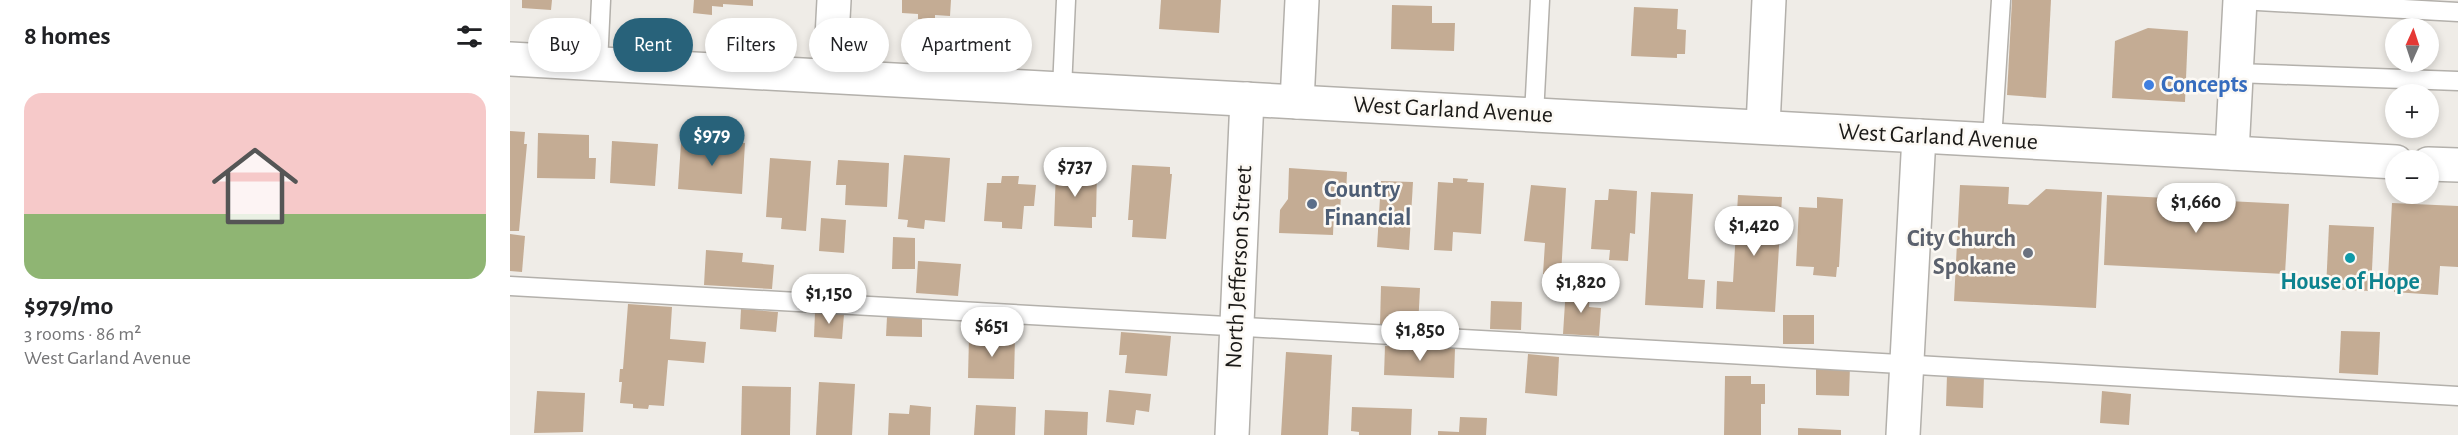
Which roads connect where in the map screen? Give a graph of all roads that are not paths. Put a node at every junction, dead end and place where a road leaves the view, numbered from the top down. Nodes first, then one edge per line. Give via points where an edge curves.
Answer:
1 (601, 0) edge
2 (834, 0) edge
3 (1066, 0) edge
4 (1302, 0) edge
5 (1540, 0) edge
6 (1769, 0) edge
7 (2001, 0) edge
8 (2240, 0) edge
9 (2458, 12) edge
10 (600, 18) edge
11 (510, 58) edge
12 (528, 59) edge
13 (601, 64) edge
14 (2236, 74) junction
15 (830, 75) junction
16 (2458, 81) edge
17 (1062, 89) junction
18 (1247, 99) junction
19 (1297, 102) junction
20 (1534, 115) junction
21 (1763, 126) junction
22 (1919, 136) junction
23 (1992, 140) junction
24 (2232, 153) junction
25 (2385, 161) edge
26 (2439, 164) edge
27 (2458, 165) edge
28 (510, 286) edge
29 (1237, 328) junction
30 (1907, 363) junction
31 (2458, 396) edge
32 (1232, 435) edge
33 (1904, 435) edge

1 - 10 lane
2 - 15 street
3 - 17 lane
4 - 19 street
5 - 20 lane
6 - 21 street
7 - 23 lane
8 - 9 lane
8 - 14 street
11 - 12 street, West Garland Avenue
13 - 15 street, West Garland Avenue
14 - 16 lane
14 - 24 street
15 - 17 street, West Garland Avenue
17 - 18 street, West Garland Avenue
18 - 19 street, West Garland Avenue
18 - 29 street, North Jefferson Street
19 - 20 street, West Garland Avenue
20 - 21 street, West Garland Avenue
21 - 22 street, West Garland Avenue
22 - 23 street, West Garland Avenue
22 - 30 street
23 - 24 street, West Garland Avenue
24 - 25 street, West Garland Avenue
26 - 27 street
28 - 29 lane
29 - 30 lane
29 - 32 street, North Jefferson Street
30 - 31 lane
30 - 33 street

